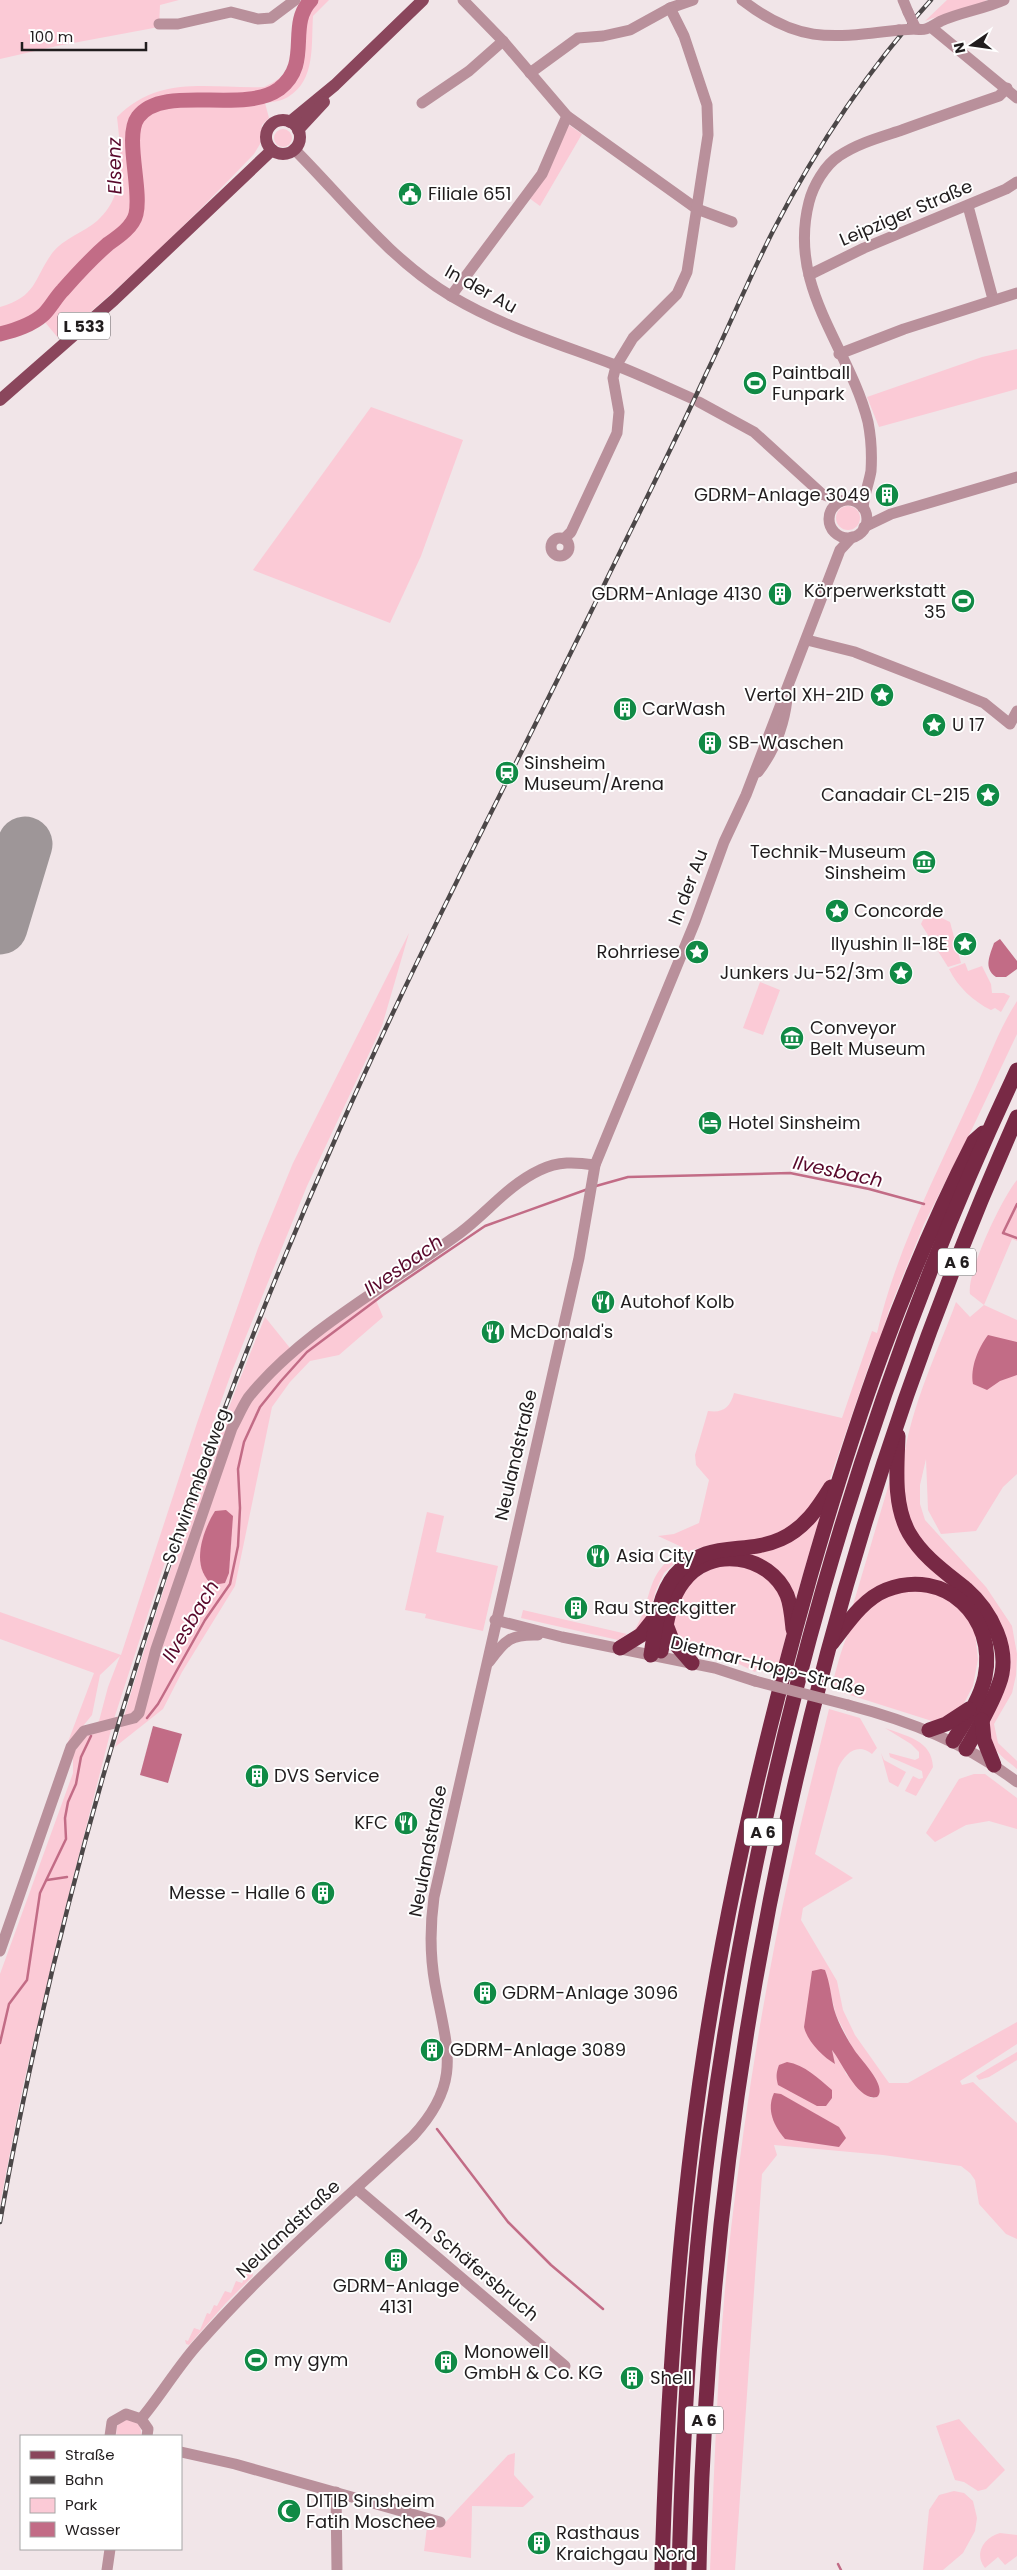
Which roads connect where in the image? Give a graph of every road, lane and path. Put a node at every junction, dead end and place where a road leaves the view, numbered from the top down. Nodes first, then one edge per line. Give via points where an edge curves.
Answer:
1 (295, 0) edge
2 (423, 0) edge
3 (463, 0) edge
4 (693, 0) edge
5 (742, 0) edge
6 (903, 0) edge
7 (1004, 0) edge
8 (670, 8) junction
9 (159, 24) dead end
10 (924, 29) junction
11 (503, 41) junction
12 (530, 72) junction
13 (1006, 88) junction
14 (1017, 98) edge
15 (422, 103) dead end
16 (567, 116) junction
17 (294, 126) junction
18 (294, 149) junction
19 (272, 150) junction
20 (1017, 182) edge
21 (968, 206) junction
22 (697, 209) junction
23 (732, 222) dead end
24 (809, 275) junction
25 (1017, 292) edge
26 (451, 296) junction
27 (994, 299) junction
28 (839, 354) junction
29 (616, 366) junction
30 (0, 400) edge
31 (800, 473) junction
32 (1017, 477) edge
33 (866, 490) junction
34 (844, 500) junction
35 (864, 510) junction
36 (891, 514) junction
37 (829, 516) junction
38 (864, 527) junction
39 (838, 535) junction
40 (852, 537) junction
41 (564, 539) dead end
42 (840, 550) junction
43 (807, 640) junction
44 (1017, 711) edge
45 (1017, 1070) edge
46 (1017, 1117) edge
47 (992, 1126) junction
48 (595, 1165) junction
49 (582, 1240) joint
50 (898, 1420) junction
51 (844, 1467) junction
52 (660, 1612) junction
53 (496, 1620) junction
54 (667, 1627) junction
55 (794, 1633) junction
56 (562, 1637) junction
57 (620, 1648) junction
58 (827, 1650) junction
59 (655, 1656) junction
60 (692, 1663) junction
61 (485, 1667) junction
62 (972, 1707) junction
63 (982, 1720) junction
64 (929, 1730) junction
65 (960, 1745) junction
66 (994, 1764) junction
67 (1017, 1782) edge
68 (0, 1950) edge
69 (692, 2141) junction
70 (357, 2189) junction
71 (670, 2276) dead end
72 (565, 2366) dead end
73 (142, 2418) junction
74 (110, 2435) edge
75 (148, 2435) edge
76 (182, 2452) edge
77 (336, 2492) junction
78 (440, 2522) dead end
79 (110, 2550) edge
80 (699, 2567) edge
81 (107, 2570) edge
82 (337, 2570) edge
83 (662, 2570) edge
84 (679, 2570) edge

1 - 9 street via 270,18 231,12 178,24
2 - 17 main road
3 - 11 street
4 - 8 street
5 - 10 street, bridge via 764,17 802,34 830,37
6 - 10 street, bridge via 908,12
7 - 10 street
8 - 12 street via 630,30 578,38
8 - 22 street via 684,36 707,105 708,135
10 - 13 street
11 - 12 street
11 - 15 street via 469,71
12 - 16 street
13 - 14 street
13 - 24 street via 999,96 863,144 838,157 813,187 806,215 804,245
16 - 22 street
16 - 26 street via 542,174
17 - 18 main road via 299,138
17 - 19 main road via 279,121 267,130 266,141
18 - 19 main road via 281,154
18 - 26 street, In der Au via 378,236
19 - 30 main road, L 533 via 114,300
20 - 21 street, Leipziger Straße
21 - 24 street, Leipziger Straße via 864,248
21 - 27 street
22 - 23 street
22 - 29 street via 687,272 677,294 633,338
24 - 28 street via 818,306
25 - 27 street
26 - 29 street, In der Au via 522,331
27 - 28 street
28 - 33 street via 868,422 871,470
29 - 31 street, In der Au via 695,400 754,432
29 - 41 street via 613,378 619,412 617,434 592,490
31 - 34 street, In der Au via 822,494
31 - 37 street, In der Au
32 - 36 street
33 - 34 street
33 - 35 street
34 - 35 street via 858,503
34 - 37 street via 835,504
35 - 36 street
35 - 38 street
36 - 38 street
37 - 39 street via 831,527
38 - 40 street
39 - 40 street
39 - 42 street, In der Au
40 - 42 street, In der Au
42 - 43 street, In der Au
43 - 44 street via 855,652 984,703 1010,724
43 - 48 street, In der Au
45 - 47 highway, A 6
46 - 50 highway, A 6 via 944,1294
47 - 51 highway via 974,1141 924,1242 875,1372
47 - 84 highway, A 6 via 926,1284 874,1430 802,1670 764,1831 745,1919 708,2149 688,2356
48 - 49 street, In der Au
48 - 68 street, Schwimmbadweg via 559,1164 520,1181 461,1232 342,1314 300,1348 248,1399 232,1428 156,1649 139,1713 134,1718 84,1731 71,1747
49 - 53 street, Neulandstraße
50 - 58 highway, A 6
50 - 63 highway via 898,1501 907,1527 922,1551 980,1603 991,1619 1002,1649 1000,1682
51 - 52 highway via 814,1514 794,1532 766,1544 722,1548 693,1558 668,1586
51 - 55 highway
52 - 57 highway via 641,1635
52 - 59 highway
53 - 56 street, Dietmar-Hopp-Straße
53 - 61 street, Neulandstraße
54 - 55 highway via 675,1595 687,1576 713,1561 739,1558 755,1562 777,1580 788,1596
54 - 59 highway
54 - 60 highway via 672,1640
55 - 69 highway via 764,1749 735,1887 704,2053
56 - 57 street, Dietmar-Hopp-Straße
56 - 61 street via 518,1634 504,1643
57 - 59 street, Dietmar-Hopp-Straße
58 - 62 highway via 862,1607 884,1591 910,1584 943,1589 972,1610 981,1626 985,1643 985,1676
58 - 80 highway, A 6 via 794,1783 765,1924 733,2116 708,2360
59 - 60 street, Dietmar-Hopp-Straße
60 - 64 street, Dietmar-Hopp-Straße, bridge
61 - 70 street, Neulandstraße via 431,1918 433,1969 448,2049 444,2089 429,2119
62 - 64 highway via 946,1724
62 - 65 highway
63 - 65 highway
63 - 66 highway via 984,1740
64 - 65 street, Dietmar-Hopp-Straße
65 - 66 street, Dietmar-Hopp-Straße
66 - 67 street, Dietmar-Hopp-Straße
69 - 71 highway via 680,2193
69 - 83 highway via 671,2362
70 - 72 street, Am Schäfersbruch
70 - 73 street, Neulandstraße via 223,2317 189,2355
73 - 74 street via 132,2414 121,2415 112,2422
73 - 75 street
76 - 77 street
77 - 78 street
77 - 82 street
79 - 81 street

